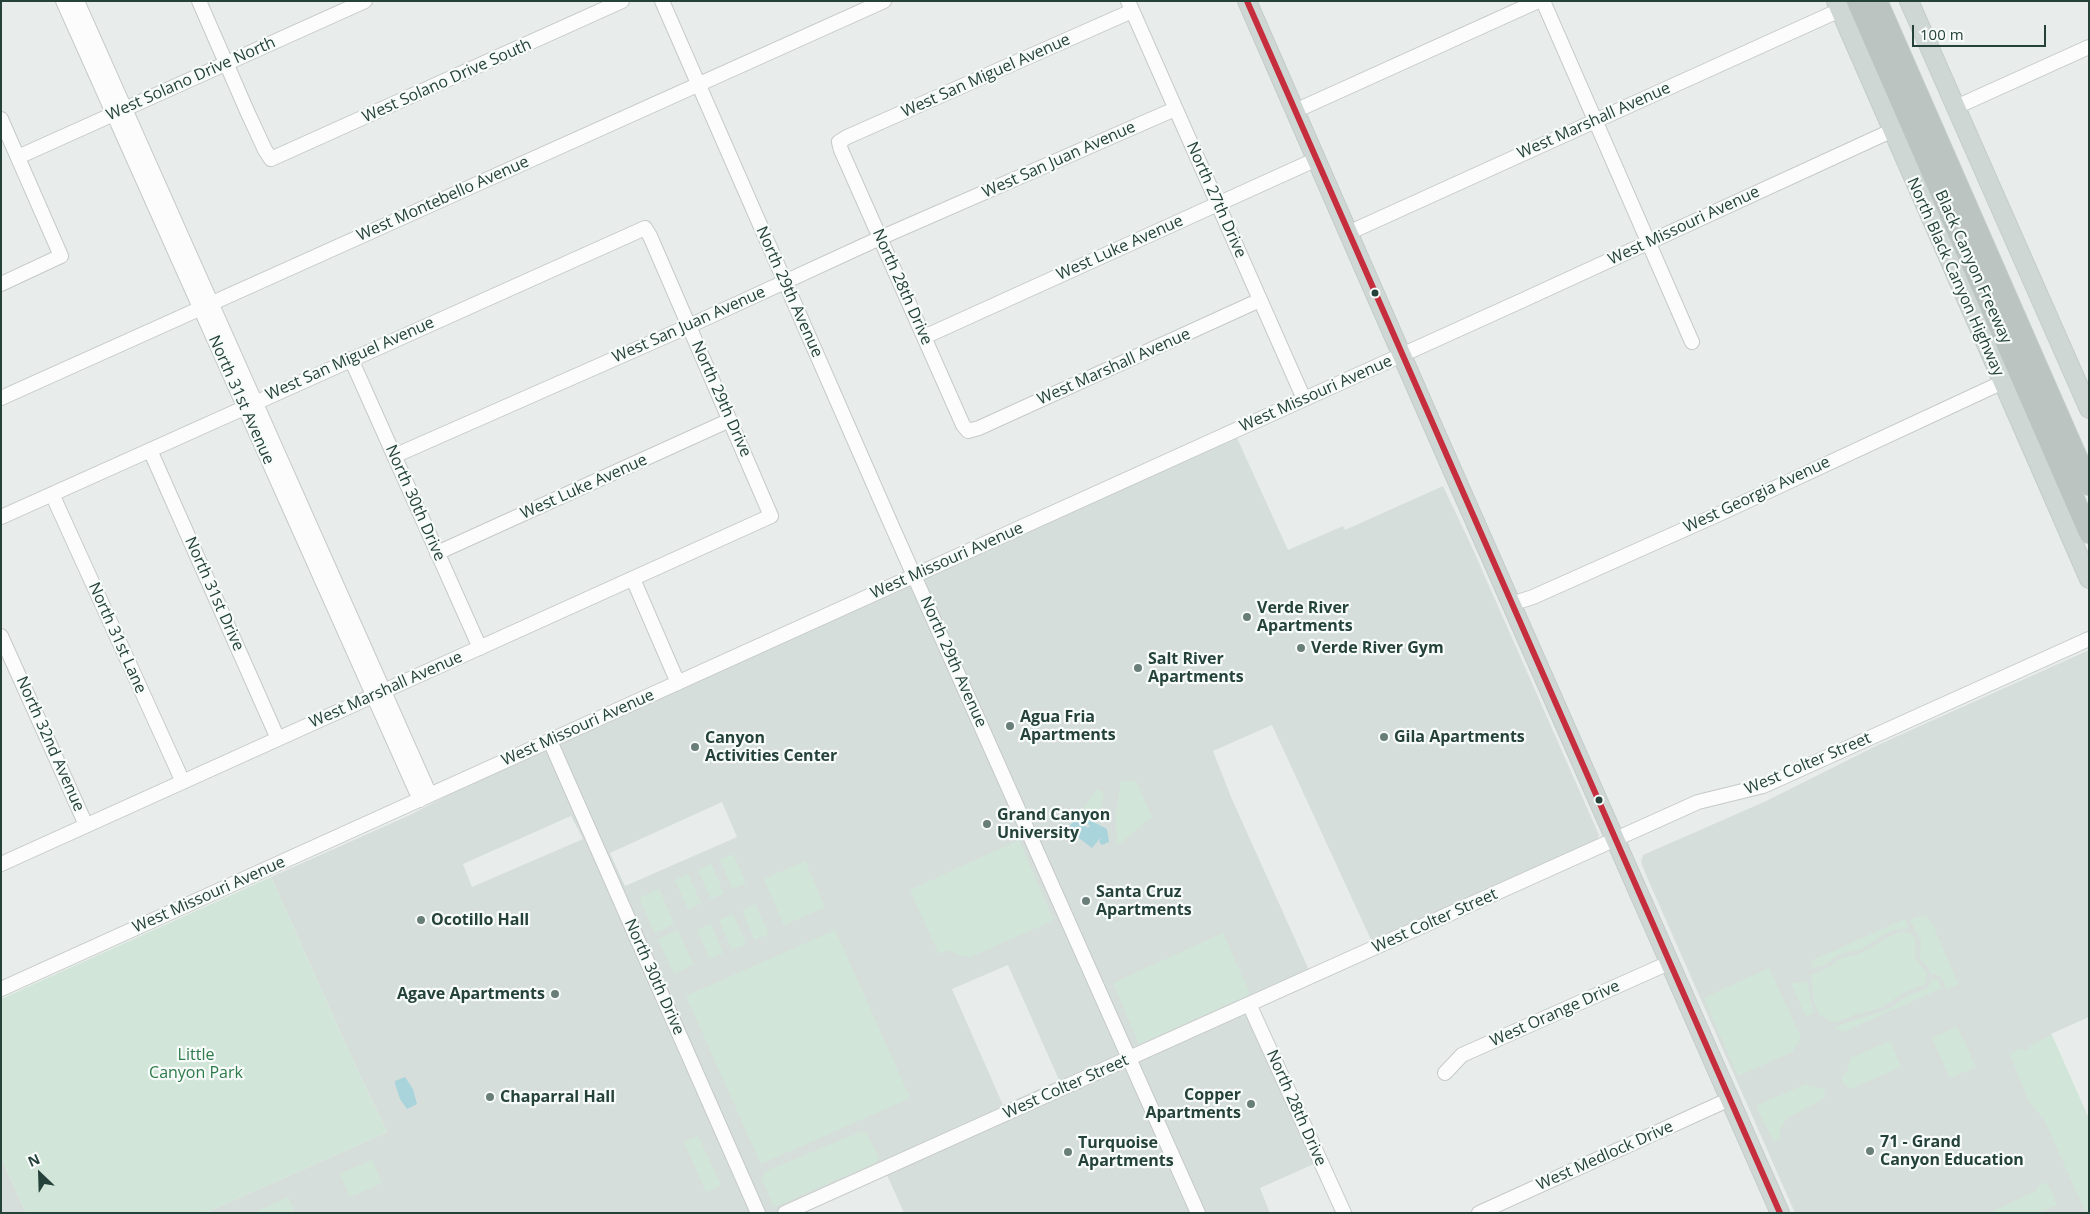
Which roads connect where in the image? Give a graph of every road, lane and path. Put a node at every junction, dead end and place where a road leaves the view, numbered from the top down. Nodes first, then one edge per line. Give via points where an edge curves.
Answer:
1 (63, 1) edge
2 (77, 1) edge
3 (199, 1) edge
4 (365, 1) edge
5 (622, 1) edge
6 (662, 1) edge
7 (884, 1) edge
8 (1247, 1) edge
9 (1538, 1) edge
10 (1543, 1) edge
11 (1868, 1) edge
12 (1877, 1) edge
13 (1890, 1) edge
14 (1909, 1) edge
15 (1844, 4) edge
16 (1130, 6) edge
17 (2089, 47) edge
18 (227, 63) junction
19 (698, 84) junction
20 (1956, 107) junction
21 (1175, 108) junction
22 (1296, 111) junction
23 (119, 112) junction
24 (1, 119) edge
25 (1595, 121) junction
26 (1891, 130) junction
27 (839, 142) joint
28 (18, 157) junction
29 (1317, 160) junction
30 (1217, 204) junction
31 (645, 228) joint
32 (1348, 233) junction
33 (880, 238) junction
34 (1648, 243) junction
35 (785, 282) junction
36 (1, 284) edge
37 (1260, 300) junction
38 (206, 306) junction
39 (689, 326) junction
40 (924, 336) junction
41 (1692, 342) dead end
42 (1402, 355) junction
43 (351, 359) junction
44 (2002, 383) junction
45 (1, 398) edge
46 (1304, 399) junction
47 (250, 404) junction
48 (2089, 409) edge
49 (730, 420) junction
50 (968, 431) joint
51 (150, 450) junction
52 (2089, 454) edge
53 (394, 456) junction
54 (2089, 485) edge
55 (52, 494) junction
56 (2089, 504) edge
57 (1, 516) edge
58 (771, 516) joint
59 (2089, 534) edge
60 (437, 553) junction
61 (914, 576) junction
62 (633, 579) junction
63 (2089, 579) edge
64 (1512, 604) junction
65 (1, 636) edge
66 (2089, 639) edge
67 (480, 648) junction
68 (678, 682) junction
69 (378, 694) junction
70 (278, 739) junction
71 (550, 741) junction
72 (183, 782) junction
73 (425, 797) junction
74 (86, 825) junction
75 (1616, 840) junction
76 (1, 864) edge
77 (1671, 962) junction
78 (1, 989) edge
79 (1249, 1004) junction
80 (1128, 1058) junction
81 (1445, 1073) dead end
82 (1730, 1099) junction
83 (758, 1213) edge
84 (785, 1213) edge
85 (1198, 1213) edge
86 (1344, 1213) edge
87 (1479, 1213) edge
88 (1780, 1213) edge

1 - 23 street, North 31st Avenue
2 - 23 street, North 31st Avenue
3 - 18 street
4 - 18 street, West Solano Drive North
5 - 18 street, West Solano Drive South via 271,159
6 - 19 street, North 29th Avenue
7 - 19 street, West Montebello Avenue
8 - 22 main road
9 - 22 street
10 - 25 street
11 - 56 highway
12 - 54 highway
13 - 52 highway, Black Canyon Freeway
14 - 20 main road
15 - 25 street, West Marshall Avenue
15 - 26 main road, North Black Canyon Highway
15 - 59 highway, Black Canyon Freeway
16 - 21 street, North 27th Drive
16 - 27 street, West San Miguel Avenue
17 - 20 street
18 - 23 street, West Solano Drive North
19 - 35 street, North 29th Avenue
19 - 38 street, West Montebello Avenue
20 - 48 main road
21 - 30 street, North 27th Drive
21 - 33 street, West San Juan Avenue
22 - 29 main road
23 - 28 street, West Solano Drive North
23 - 38 street, North 31st Avenue
24 - 28 street
25 - 32 street, West Marshall Avenue
25 - 34 street
26 - 34 street, West Missouri Avenue
26 - 44 main road, North Black Canyon Highway
27 - 33 street, North 28th Drive
28 - 36 street via 61,256
29 - 30 street, West Luke Avenue
29 - 32 main road
30 - 37 street, North 27th Drive
30 - 40 street, West Luke Avenue
31 - 39 street, North 29th Drive
31 - 43 street, West San Miguel Avenue
32 - 42 main road
33 - 35 street, West San Juan Avenue
33 - 40 street, North 28th Drive
34 - 41 street
34 - 42 street, West Missouri Avenue
35 - 39 street, West San Juan Avenue
35 - 61 street, North 29th Avenue
37 - 46 street, North 27th Drive
37 - 50 street, West Marshall Avenue
38 - 45 street, West Montebello Avenue
38 - 47 street, North 31st Avenue
39 - 49 street, North 29th Drive
39 - 53 street, West San Juan Avenue
40 - 50 street, North 28th Drive
42 - 46 street, West Missouri Avenue
42 - 64 main road
43 - 47 street, West San Miguel Avenue
43 - 53 street, North 30th Drive
44 - 63 main road, North Black Canyon Highway
44 - 64 street, West Georgia Avenue via 1707,519
46 - 61 street, West Missouri Avenue
47 - 51 street, West San Miguel Avenue
47 - 69 street, North 31st Avenue
49 - 58 street, North 29th Drive
49 - 60 street, West Luke Avenue
51 - 55 street, West San Miguel Avenue
51 - 70 street, North 31st Drive
53 - 60 street, North 30th Drive
55 - 57 street, West San Miguel Avenue
55 - 72 street, North 31st Lane
58 - 62 street, West Marshall Avenue
60 - 67 street, North 30th Drive
61 - 68 street, West Missouri Avenue
61 - 80 street, North 29th Avenue
62 - 67 street, West Marshall Avenue
62 - 68 street
64 - 75 main road
65 - 74 street, North 32nd Avenue
66 - 75 street, West Colter Street via 1763,786 1698,802
67 - 69 street, West Marshall Avenue
68 - 71 street, West Missouri Avenue
69 - 70 street, West Marshall Avenue
69 - 73 street, North 31st Avenue
70 - 72 street, West Marshall Avenue
71 - 73 street, West Missouri Avenue
71 - 83 street, North 30th Drive
72 - 74 street, West Marshall Avenue
73 - 78 street, West Missouri Avenue
74 - 76 street, West Marshall Avenue
75 - 77 main road
75 - 79 street, West Colter Street
77 - 81 street, West Orange Drive via 1462,1055
77 - 82 main road
79 - 80 street, West Colter Street
79 - 86 street, North 28th Drive
80 - 84 street, West Colter Street
80 - 85 street, North 29th Avenue
82 - 87 street, West Medlock Drive
82 - 88 main road

